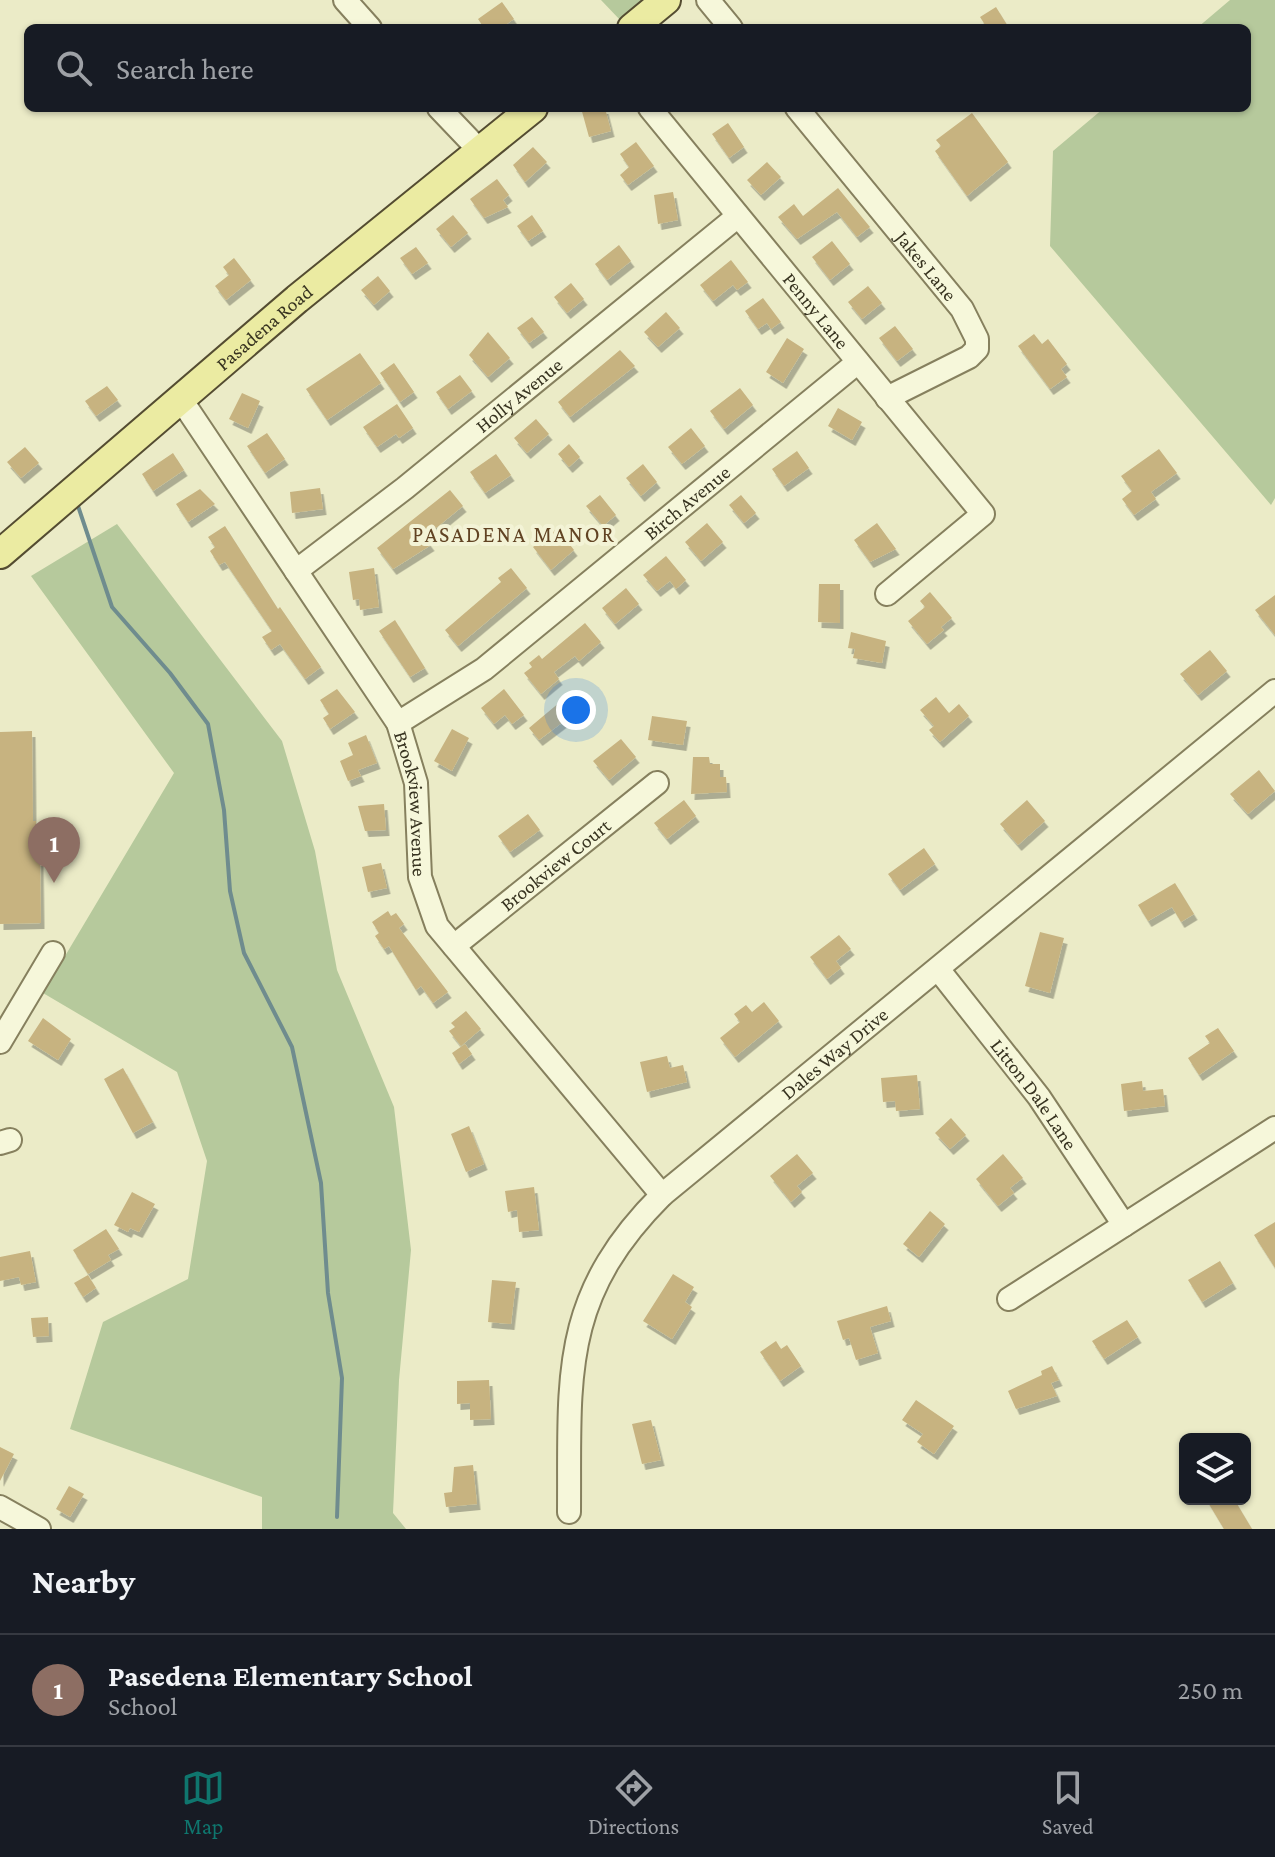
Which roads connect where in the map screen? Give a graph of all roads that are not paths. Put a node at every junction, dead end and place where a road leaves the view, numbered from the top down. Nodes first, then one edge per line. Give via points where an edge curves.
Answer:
1 (345, 0) edge
2 (666, 0) edge
3 (708, 0) edge
4 (366, 24) edge
5 (637, 24) edge
6 (728, 24) edge
7 (443, 112) edge
8 (528, 112) edge
9 (653, 112) edge
10 (800, 112) edge
11 (480, 151) junction
12 (738, 216) junction
13 (858, 362) junction
14 (180, 398) junction
15 (887, 398) junction
16 (0, 554) edge
17 (296, 571) junction
18 (887, 594) dead end
19 (1275, 691) edge
20 (398, 723) junction
21 (657, 783) dead end
22 (454, 946) junction
23 (53, 953) dead end
24 (938, 969) junction
25 (6, 1012) edge
26 (0, 1042) edge
27 (1275, 1128) edge
28 (662, 1195) junction
29 (1124, 1225) junction
30 (1009, 1299) dead end
31 (0, 1507) edge
32 (569, 1512) dead end
33 (39, 1529) edge

1 - 4 street
2 - 5 main road
3 - 6 street
7 - 11 street
8 - 11 main road, Pasadena Road
9 - 12 street, Penny Lane
10 - 15 street, Jakes Lane via 962,309 977,339 977,349 969,357
11 - 14 main road, Pasadena Road
12 - 13 street, Penny Lane
12 - 17 street, Holly Avenue via 427,471
13 - 15 street, Penny Lane
13 - 20 street, Birch Avenue via 484,669
14 - 16 main road, Pasadena Road
14 - 17 street, Brookview Avenue
15 - 18 street, Penny Lane via 983,514
17 - 20 street, Brookview Avenue
19 - 24 street, Dales Way Drive
20 - 22 street, Brookview Avenue via 416,783 425,897 437,926
21 - 22 street, Brookview Court
22 - 28 street, Brookview Avenue
23 - 25 street
24 - 28 street, Dales Way Drive
24 - 29 street, Litton Dale Lane via 1039,1097
25 - 26 street
27 - 29 street
28 - 32 street, Dales Way Drive via 633,1223 600,1271 581,1320 570,1379
29 - 30 street
31 - 33 street

